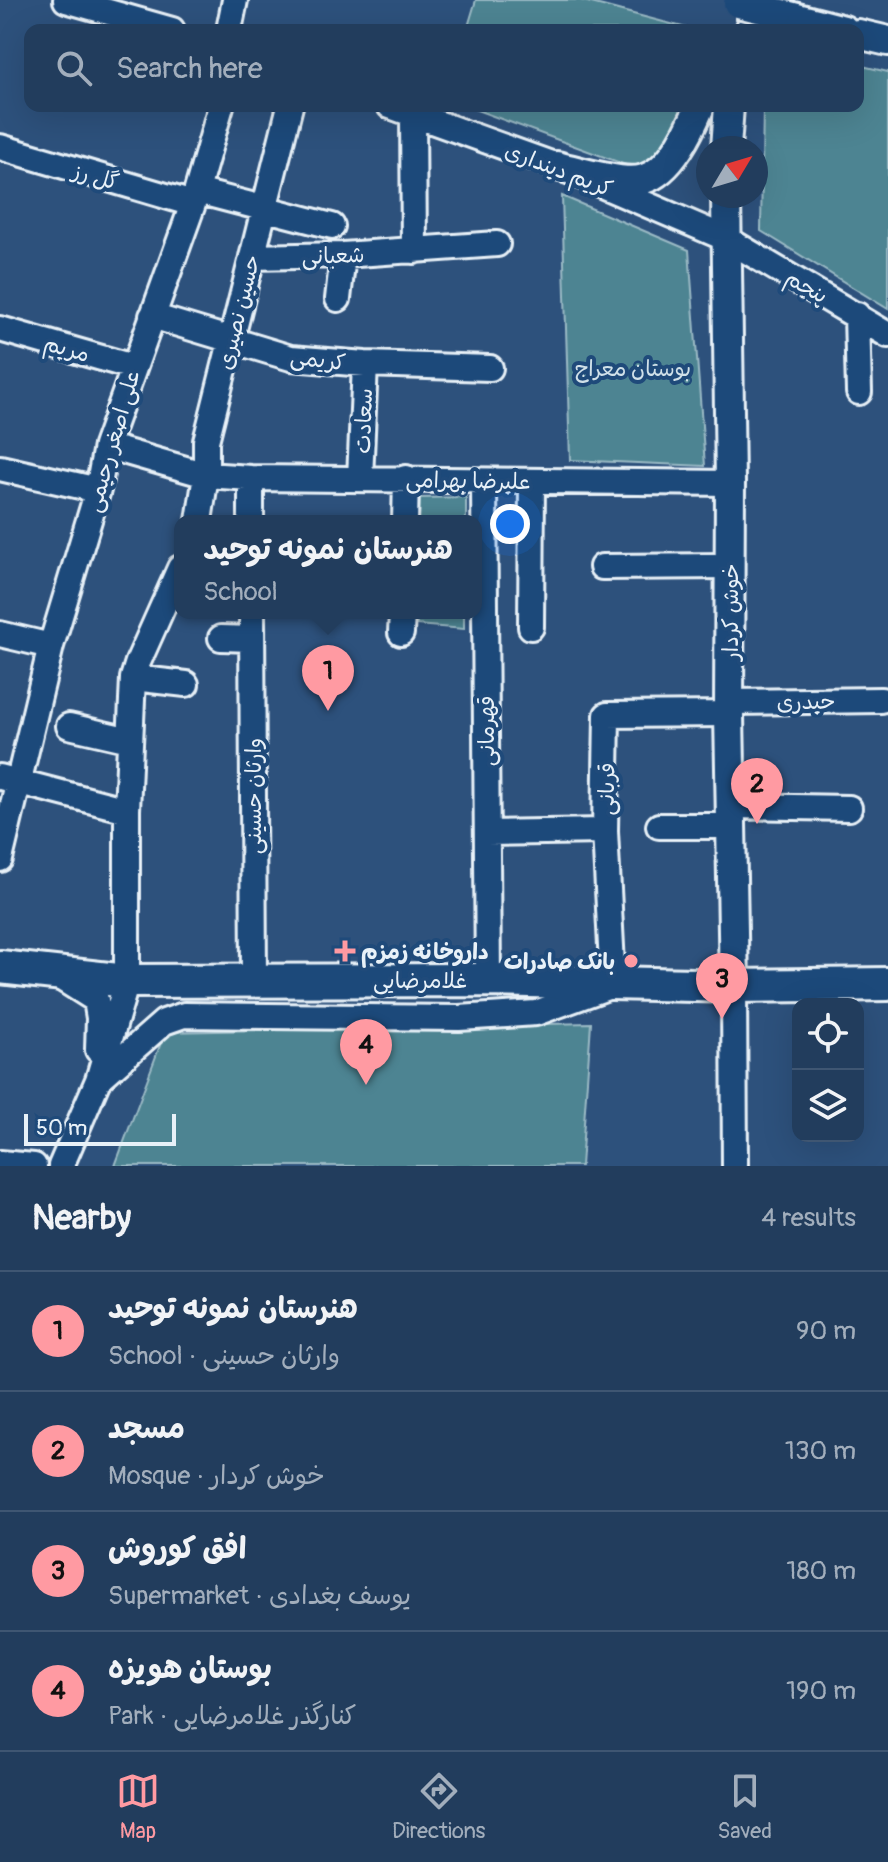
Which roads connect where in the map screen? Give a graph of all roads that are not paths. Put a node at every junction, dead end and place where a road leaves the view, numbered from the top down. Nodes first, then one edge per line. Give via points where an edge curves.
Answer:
1 (66, 0) edge
2 (235, 0) edge
3 (746, 8) edge
4 (151, 24) edge
5 (230, 24) edge
6 (817, 24) edge
7 (864, 35) edge
8 (888, 41) edge
9 (219, 112) edge
10 (288, 112) edge
11 (405, 112) edge
12 (697, 112) edge
13 (729, 112) edge
14 (413, 115) junction
15 (727, 136) edge
16 (0, 147) edge
17 (557, 166) junction
18 (195, 198) junction
19 (726, 208) edge
20 (263, 210) junction
21 (332, 226) dead end
22 (725, 238) junction
23 (497, 244) dead end
24 (414, 251) junction
25 (343, 255) junction
26 (252, 257) junction
27 (338, 299) dead end
28 (857, 315) junction
29 (152, 316) junction
30 (0, 329) edge
31 (888, 335) edge
32 (230, 340) junction
33 (365, 364) junction
34 (133, 367) junction
35 (490, 368) dead end
36 (859, 392) dead end
37 (106, 446) junction
38 (0, 468) edge
39 (206, 475) junction
40 (251, 478) junction
41 (406, 478) junction
42 (360, 479) junction
43 (484, 482) junction
44 (532, 482) junction
45 (730, 483) junction
46 (98, 490) junction
47 (200, 515) edge
48 (251, 515) edge
49 (405, 515) edge
50 (730, 566) junction
51 (602, 567) dead end
52 (174, 581) edge
53 (252, 619) edge
54 (531, 627) dead end
55 (0, 634) edge
56 (221, 638) dead end
57 (252, 639) junction
58 (51, 646) junction
59 (133, 678) junction
60 (186, 684) dead end
61 (881, 700) dead end
62 (730, 708) junction
63 (69, 726) dead end
64 (130, 740) junction
65 (9, 779) edge
66 (849, 808) dead end
67 (127, 810) junction
68 (732, 816) junction
69 (659, 826) dead end
70 (605, 831) junction
71 (487, 833) junction
72 (0, 859) edge
73 (0, 967) edge
74 (54, 973) junction
75 (254, 980) junction
76 (488, 980) junction
77 (127, 981) junction
78 (888, 984) edge
79 (613, 985) junction
80 (734, 986) junction
81 (98, 1080) junction
82 (0, 1163) edge
83 (34, 1166) edge
84 (61, 1166) edge
85 (735, 1166) edge

1 - 4 street
2 - 5 street
3 - 6 street
7 - 8 street
9 - 18 street, علی اصغر رحیمی
10 - 20 street, حسین نصیری
11 - 14 street, کریم دینداری
12 - 17 street via 674,155 644,179 630,181
13 - 15 street
14 - 17 street, کریم دینداری
14 - 24 street
16 - 18 street, گل رز
17 - 22 street, کریم دینداری
18 - 20 street, گل رز
18 - 29 street, علی اصغر رحیمی
19 - 22 street, خوش کردار
20 - 21 street, گل رز
20 - 26 street, حسین نصیری
22 - 28 street, پنجم
22 - 45 street, خوش کردار
23 - 24 street, شعبانی
24 - 25 street, شعبانی
25 - 26 street, شعبانی
25 - 27 street
26 - 32 street, حسین نصیری
28 - 31 street, پنجم
28 - 36 street
29 - 32 street, کریمی
29 - 34 street, علی اصغر رحیمی
30 - 34 street, مریم
32 - 33 street, کریمی via 291,358
32 - 39 street, حسین نصیری via 206,441
33 - 35 street, کریمی
33 - 42 street, سعادت
34 - 37 street, علی اصغر رحیمی
37 - 39 street, علیرضا بهرامی
37 - 46 street, علی اصغر رحیمی
38 - 46 street
39 - 40 street, علیرضا بهرامی
39 - 47 street, حسین نصیری
40 - 42 street, علیرضا بهرامی
40 - 48 street
41 - 42 street, علیرضا بهرامی
41 - 43 street, علیرضا بهرامی
41 - 49 street
43 - 44 street, علیرضا بهرامی
43 - 71 street, قهرمانی
44 - 45 street, علیرضا بهرامی
44 - 54 street
45 - 50 street, خوش کردار
46 - 58 street, علی اصغر رحیمی
50 - 51 street
50 - 62 street, خوش کردار
52 - 59 street
53 - 57 street, وارثان حسینی
55 - 58 street
56 - 57 street
57 - 75 street, وارثان حسینی
58 - 65 street, علی اصغر رحیمی
59 - 60 street
59 - 64 street
61 - 62 street, حیدری
62 - 68 street, خوش کردار
62 - 70 street, قربانی via 607,715
63 - 64 street
64 - 67 street
65 - 67 street
65 - 72 street, علی اصغر رحیمی
66 - 68 street
67 - 77 street
68 - 69 street
68 - 80 street, خوش کردار
70 - 71 street
70 - 79 street, قربانی
71 - 76 street, قهرمانی
73 - 74 main road, غلامرضایی
74 - 77 main road, غلامرضایی
74 - 81 street via 96,1000
75 - 76 main road, غلامرضایی
75 - 77 main road, غلامرضایی
76 - 79 main road, غلامرضایی
77 - 81 street
78 - 80 main road, غلامرضایی
79 - 80 main road, غلامرضایی
79 - 81 street via 536,1013 459,1018 184,1015 164,1022
80 - 85 street
81 - 84 street
82 - 83 street

